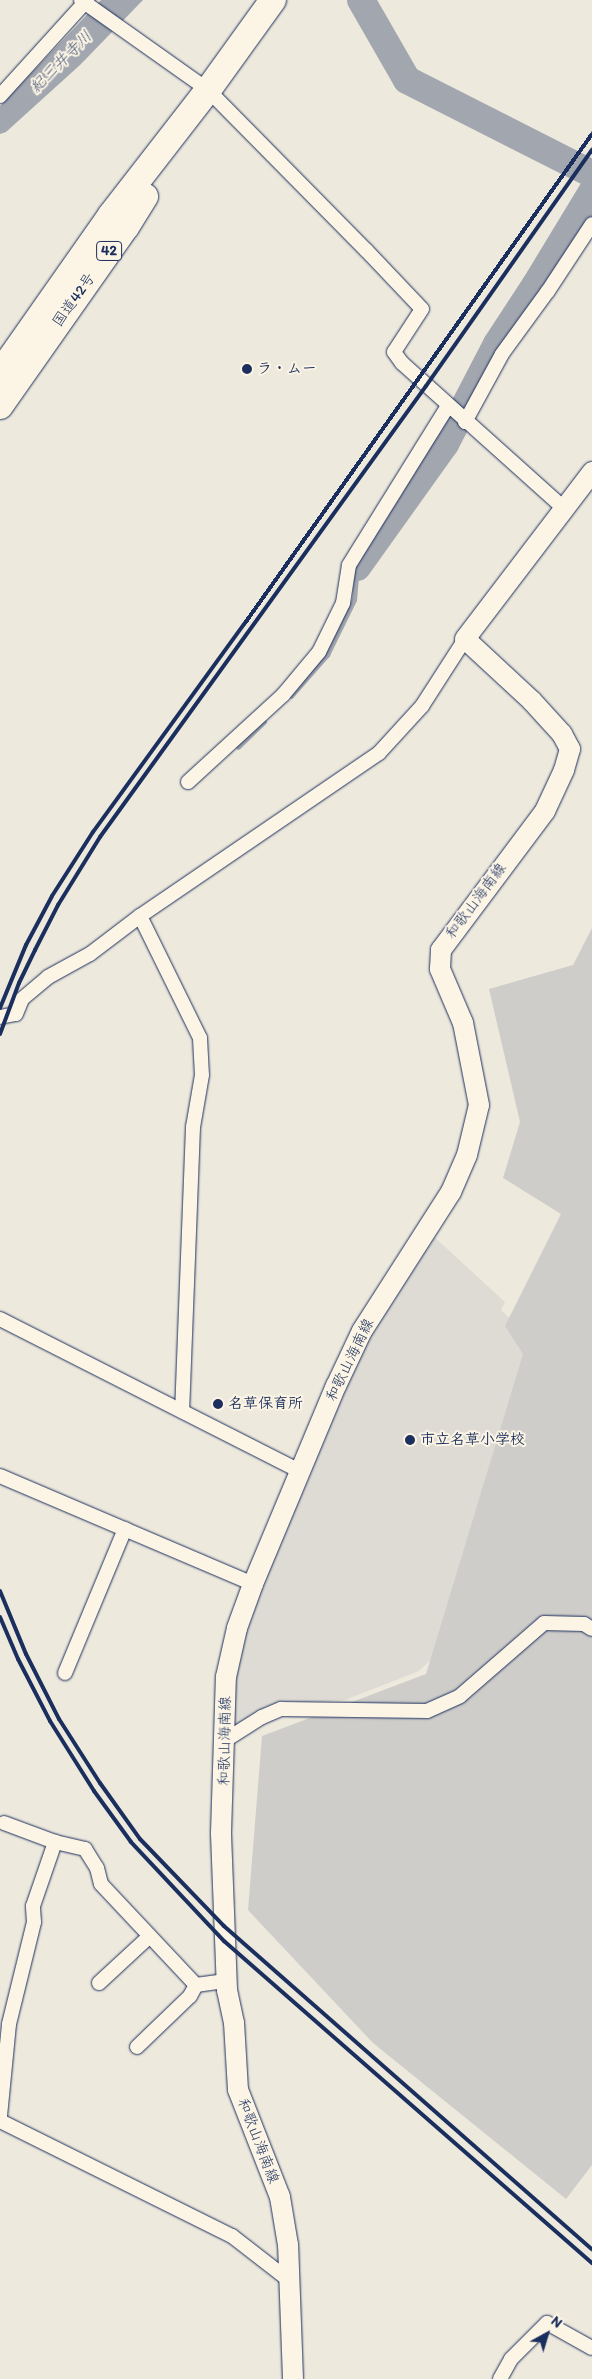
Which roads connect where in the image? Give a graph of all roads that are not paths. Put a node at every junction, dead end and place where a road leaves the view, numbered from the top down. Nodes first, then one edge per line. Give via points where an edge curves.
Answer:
1 (273, 0) edge
2 (85, 2) edge
3 (208, 90) junction
4 (0, 96) edge
5 (592, 224) edge
6 (0, 373) edge
7 (0, 406) edge
8 (448, 406) junction
9 (465, 422) junction
10 (592, 472) edge
11 (564, 509) junction
12 (465, 639) junction
13 (188, 782) dead end
14 (140, 916) junction
15 (0, 1017) edge
16 (0, 1319) edge
17 (182, 1411) junction
18 (300, 1471) junction
19 (0, 1476) edge
20 (125, 1529) junction
21 (253, 1584) junction
22 (592, 1629) edge
23 (65, 1673) dead end
24 (224, 1741) junction
25 (4, 1824) dead end
26 (55, 1842) junction
27 (150, 1936) junction
28 (226, 1981) junction
29 (99, 1983) dead end
30 (196, 1984) junction
31 (137, 2047) dead end
32 (0, 2116) edge
33 (0, 2121) edge
34 (290, 2280) junction
35 (592, 2348) edge
36 (293, 2379) edge
37 (500, 2379) edge

1 - 3 highway, 国道42号 / 42
2 - 3 street
2 - 4 street
3 - 6 highway, 国道42号 / 42 via 111,215
3 - 7 highway, 国道42号 / 42 via 126,227
3 - 8 street via 422,309 394,352 418,380
5 - 9 street via 548,292 502,354
8 - 9 street
8 - 13 street via 349,564 343,603 319,652 283,695
9 - 11 street
10 - 11 main road
11 - 12 main road
12 - 14 street via 422,706 379,753
12 - 18 main road, 和歌山海南線 via 532,701 562,734 570,749 545,812 441,950 440,969 463,1023 479,1105 467,1155 451,1192 362,1331
14 - 15 street via 90,954 48,977 22,999 16,1014
14 - 17 street via 200,1038 202,1075 193,1127
16 - 17 street
17 - 18 street
18 - 21 main road, 和歌山海南線
19 - 20 street
20 - 21 street
20 - 23 street
21 - 24 main road, 和歌山海南線 via 237,1628 226,1677
22 - 24 street via 584,1624 544,1623 460,1696 427,1711 281,1710 262,1717
24 - 28 main road, 和歌山海南線 via 221,1833
25 - 26 street
26 - 27 street via 85,1849 97,1868 101,1884
26 - 32 street via 32,1906 34,1922 10,2014
27 - 29 street
27 - 30 street
28 - 30 street
28 - 34 main road, 和歌山海南線 via 234,2023 238,2090 280,2197
30 - 31 street via 190,1996
33 - 34 street via 232,2236
34 - 36 main road, 和歌山海南線
35 - 37 street via 547,2323 511,2359

